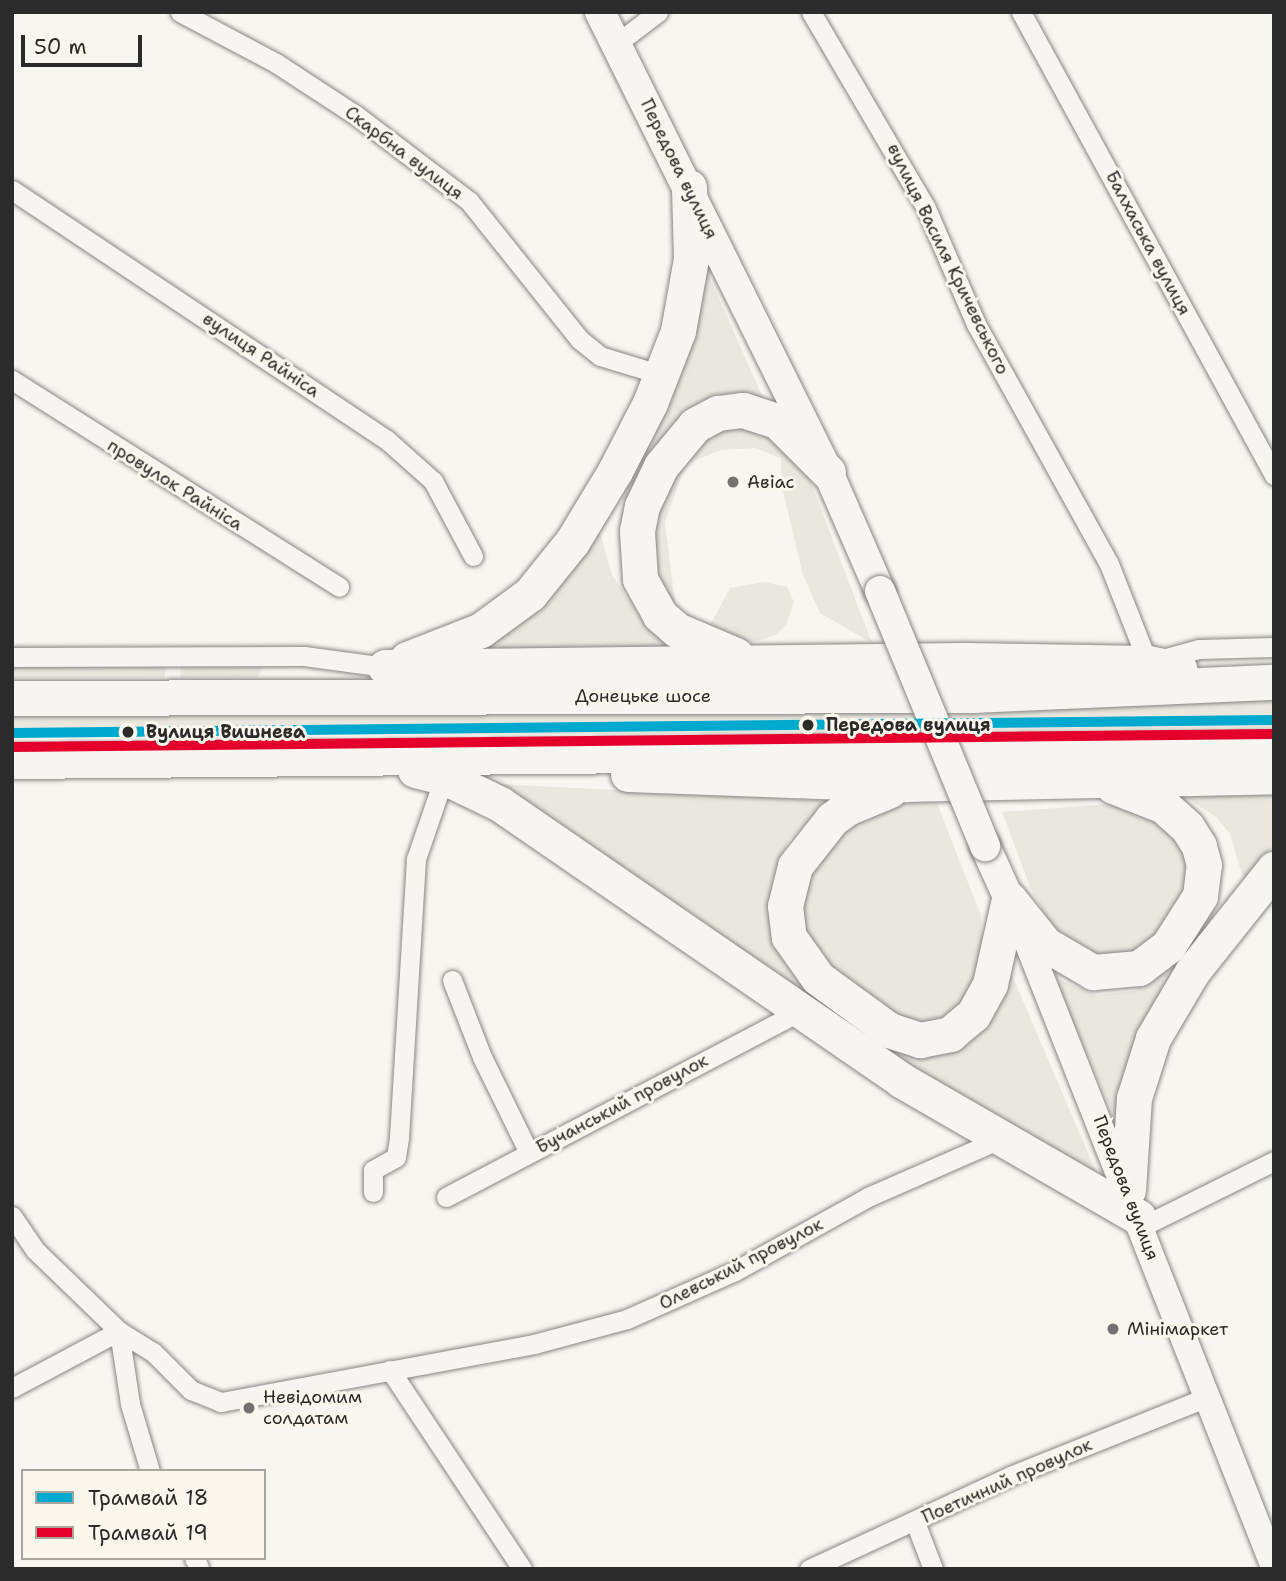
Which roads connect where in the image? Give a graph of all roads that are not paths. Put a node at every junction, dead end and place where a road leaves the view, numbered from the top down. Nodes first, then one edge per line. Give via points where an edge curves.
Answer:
1 (180, 12) edge
2 (600, 12) edge
3 (658, 12) edge
4 (811, 12) edge
5 (1021, 12) edge
6 (616, 44) junction
7 (689, 187) junction
8 (12, 190) edge
9 (662, 374) junction
10 (12, 380) edge
11 (828, 472) junction
12 (1274, 475) edge
13 (473, 556) dead end
14 (339, 587) dead end
15 (1274, 647) edge
16 (12, 657) edge
17 (752, 661) junction
18 (1148, 663) junction
19 (447, 666) junction
20 (385, 667) junction
21 (1261, 682) edge
22 (265, 696) junction
23 (574, 696) junction
24 (12, 698) edge
25 (1274, 749) edge
26 (374, 760) junction
27 (485, 760) junction
28 (12, 761) edge
29 (1274, 776) edge
30 (444, 777) junction
31 (1090, 779) junction
32 (907, 784) junction
33 (1274, 869) edge
34 (1009, 899) junction
35 (453, 980) dead end
36 (798, 1012) junction
37 (998, 1140) junction
38 (529, 1153) junction
39 (1274, 1161) edge
40 (373, 1192) dead end
41 (446, 1197) dead end
42 (1136, 1211) junction
43 (12, 1216) edge
44 (119, 1331) junction
45 (390, 1370) junction
46 (12, 1388) edge
47 (1208, 1397) junction
48 (149, 1469) edge
49 (915, 1522) junction
50 (1274, 1567) edge
51 (522, 1569) edge
52 (809, 1569) edge
53 (933, 1569) edge

1 - 9 street, Скарбна вулиця via 276,63 469,201 579,339 600,356
2 - 6 main road, Передова вулиця
3 - 6 street
4 - 18 street, вулиця Василя Кричевського via 925,206 976,324 1109,564
5 - 12 street, Балхаська вулиця
6 - 7 main road, Передова вулиця
7 - 9 highway via 688,286
7 - 11 main road, Передова вулиця
8 - 13 street, вулиця Райніса via 387,440 433,481
9 - 20 highway via 615,471 572,542 530,594 481,630
10 - 14 street, провулок Райніса
11 - 17 highway via 777,421 759,412 729,410 708,417 685,433 660,466 642,506 637,564 660,615 692,638
11 - 34 main road, Передова вулиця, bridge
15 - 18 street via 1199,649
16 - 20 street via 304,656
17 - 18 highway
17 - 19 highway
18 - 21 highway
19 - 20 highway
19 - 23 highway
20 - 22 highway
21 - 23 highway, Донецьке шосе via 972,695
22 - 23 highway, Донецьке шосе
22 - 24 highway, Донецьке шосе
25 - 27 highway
26 - 27 highway
26 - 28 highway
26 - 30 highway
27 - 32 highway via 674,779
29 - 31 highway
30 - 36 highway via 500,804
30 - 40 street via 416,859 398,1147 387,1166 373,1170
31 - 32 highway
31 - 34 highway via 1164,806 1186,827 1199,846 1203,880 1193,913 1180,932 1139,968 1093,972 1045,944
32 - 34 highway via 847,808 815,836 795,866 788,884 786,921 789,937 806,964 836,993 889,1030 920,1040 936,1039 961,1026 983,1000
33 - 42 highway via 1192,972 1153,1038 1135,1098
34 - 42 main road, Передова вулиця
35 - 38 street via 482,1057
36 - 37 highway
36 - 38 street, Бучанський провулок
37 - 42 highway
37 - 45 street, Олевський провулок via 868,1197 673,1302 534,1344
38 - 41 street, Бучанський провулок
39 - 42 street
42 - 47 main road, Передова вулиця
43 - 44 street, Олевський провулок via 35,1250
44 - 45 street, Олевський провулок via 153,1352 191,1390 221,1402
44 - 46 street
44 - 48 street via 130,1404
45 - 51 street
47 - 49 street, Поетичний провулок via 1010,1476
47 - 50 main road, Передова вулиця
49 - 52 street, Поетичний провулок
49 - 53 street

